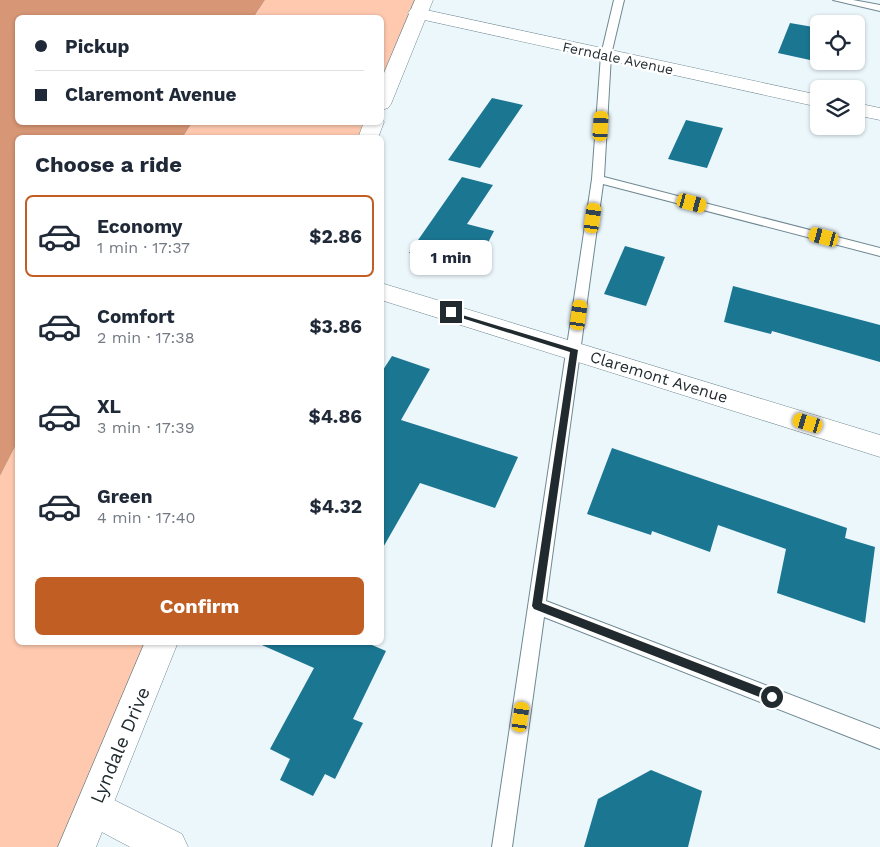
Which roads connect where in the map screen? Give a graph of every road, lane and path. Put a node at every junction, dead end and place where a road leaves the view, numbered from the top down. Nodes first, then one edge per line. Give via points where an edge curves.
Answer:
1 (619, 0) edge
2 (838, 0) edge
3 (421, 7) edge
4 (880, 8) edge
5 (606, 55) junction
6 (384, 97) edge
7 (810, 99) edge
8 (865, 111) edge
9 (880, 114) edge
10 (598, 179) junction
11 (880, 252) edge
12 (384, 292) edge
13 (574, 350) junction
14 (880, 446) edge
15 (537, 606) junction
16 (161, 645) edge
17 (880, 739) edge
18 (94, 808) junction
19 (78, 847) edge
20 (169, 847) edge
21 (502, 847) edge

1 - 5 lane
2 - 4 lane
3 - 5 street, Ferndale Avenue
3 - 6 street
5 - 7 street, Ferndale Avenue
5 - 10 lane
8 - 9 street
10 - 11 lane
10 - 13 lane
12 - 13 street, Claremont Avenue
13 - 14 street, Claremont Avenue
13 - 15 lane
15 - 17 lane
15 - 21 lane
16 - 18 street, Lyndale Drive
18 - 19 street, Lyndale Drive
18 - 20 street

